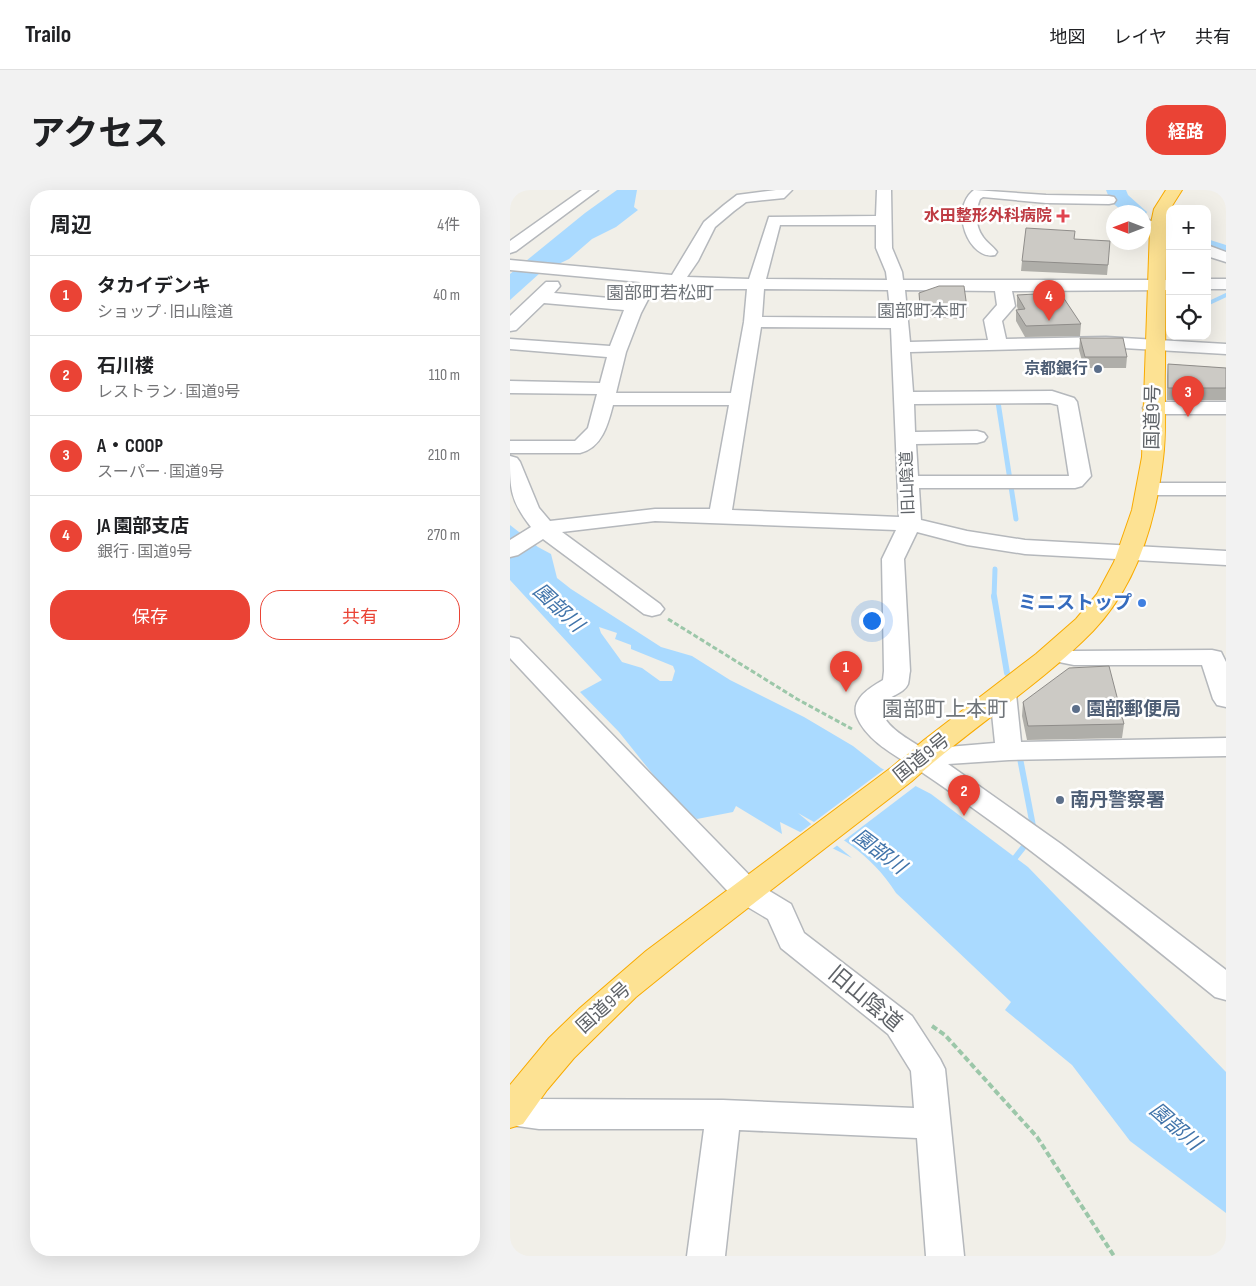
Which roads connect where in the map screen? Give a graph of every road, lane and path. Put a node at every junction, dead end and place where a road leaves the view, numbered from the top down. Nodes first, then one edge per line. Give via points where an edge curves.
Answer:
1 (785, 190) edge
2 (884, 190) edge
3 (1174, 190) edge
4 (565, 192) dead end
5 (982, 192) edge
6 (586, 193) edge
7 (1106, 195) edge
8 (1115, 205) edge
9 (884, 221) junction
10 (519, 226) dead end
11 (538, 226) junction
12 (1157, 227) edge
13 (510, 248) edge
14 (1211, 251) edge
15 (989, 252) dead end
16 (1226, 257) edge
17 (510, 265) edge
18 (566, 270) junction
19 (650, 278) junction
20 (676, 280) junction
21 (1211, 284) edge
22 (1226, 284) edge
23 (756, 285) junction
24 (1163, 285) edge
25 (896, 286) junction
26 (1002, 286) junction
27 (538, 297) junction
28 (637, 306) junction
29 (753, 322) junction
30 (900, 324) junction
31 (510, 326) edge
32 (510, 344) edge
33 (1154, 344) junction
34 (998, 346) junction
35 (901, 347) junction
36 (1226, 349) edge
37 (617, 352) junction
38 (510, 388) edge
39 (606, 394) junction
40 (904, 398) junction
41 (740, 399) junction
42 (1153, 408) junction
43 (1226, 408) edge
44 (977, 437) dead end
45 (906, 438) junction
46 (510, 447) edge
47 (510, 462) edge
48 (908, 482) junction
49 (1148, 489) junction
50 (1226, 489) edge
51 (720, 516) junction
52 (910, 524) junction
53 (539, 531) junction
54 (510, 550) edge
55 (1130, 552) junction
56 (1226, 558) edge
57 (652, 609) joint
58 (510, 644) edge
59 (1053, 654) junction
60 (520, 667) edge
61 (1225, 692) edge
62 (1003, 694) junction
63 (856, 730) dead end
64 (1226, 747) edge
65 (1018, 751) junction
66 (908, 759) junction
67 (754, 887) junction
68 (1226, 988) edge
69 (929, 1024) dead end
70 (511, 1111) edge
71 (723, 1115) junction
72 (933, 1124) junction
73 (706, 1256) edge
74 (945, 1256) edge
75 (1114, 1256) edge

1 - 20 street via 780,195 742,198 729,208 709,225
2 - 9 street, 旧山陰道
3 - 12 highway, 国道9号
4 - 6 street
5 - 7 street via 1046,199
5 - 15 street via 974,196 968,213 976,238
6 - 11 street
7 - 8 street
9 - 23 street via 774,220
9 - 25 street, 旧山陰道 via 884,248
10 - 11 street
11 - 13 street
12 - 24 highway, 国道9号
14 - 16 street
17 - 18 street
18 - 19 street
18 - 27 street
19 - 20 street
19 - 28 street
20 - 23 street
21 - 22 street
23 - 25 street
23 - 29 street
24 - 26 street
24 - 33 highway, 国道9号
25 - 26 street
25 - 30 street, 旧山陰道
26 - 34 street via 1006,306 993,320
27 - 28 street
27 - 31 street
28 - 37 street
29 - 30 street
29 - 41 street
30 - 35 street, 旧山陰道
32 - 37 street
33 - 34 street via 1090,342
33 - 36 street
33 - 42 highway, 国道9号
34 - 35 street
35 - 40 street, 旧山陰道
37 - 39 street
38 - 39 street
39 - 41 street
39 - 46 street via 596,430 580,447
40 - 45 street, 旧山陰道
40 - 48 street via 1052,397 1067,402 1081,476 1075,482
41 - 51 street
42 - 43 street
42 - 49 highway, 国道9号 via 1153,458
44 - 45 street
45 - 48 street, 旧山陰道
47 - 53 street
48 - 52 street, 旧山陰道
49 - 50 street
49 - 55 highway, 国道9号
51 - 52 street
51 - 53 street via 654,515
52 - 55 street via 995,544
52 - 66 street, 旧山陰道 via 893,559 895,684 875,696 868,708 869,717 875,725
53 - 54 street
53 - 57 street via 561,543
55 - 56 street
55 - 59 highway, 国道9号 via 1100,608
57 - 63 path via 797,699
58 - 60 street, 旧山陰道
59 - 61 street via 1074,658 1212,657
59 - 62 highway, 国道9号
60 - 67 street, 旧山陰道
62 - 65 lane
62 - 66 highway, 国道9号
64 - 65 street
65 - 66 street
66 - 67 highway, 国道9号
66 - 68 street via 1082,874
67 - 70 highway, 国道9号 via 663,956 586,1023 556,1052
67 - 72 street, 旧山陰道 via 780,912 792,940 900,1025 928,1069
69 - 75 path via 945,1036 1037,1137
70 - 71 street
71 - 72 street
71 - 73 street
72 - 74 street, 旧山陰道

